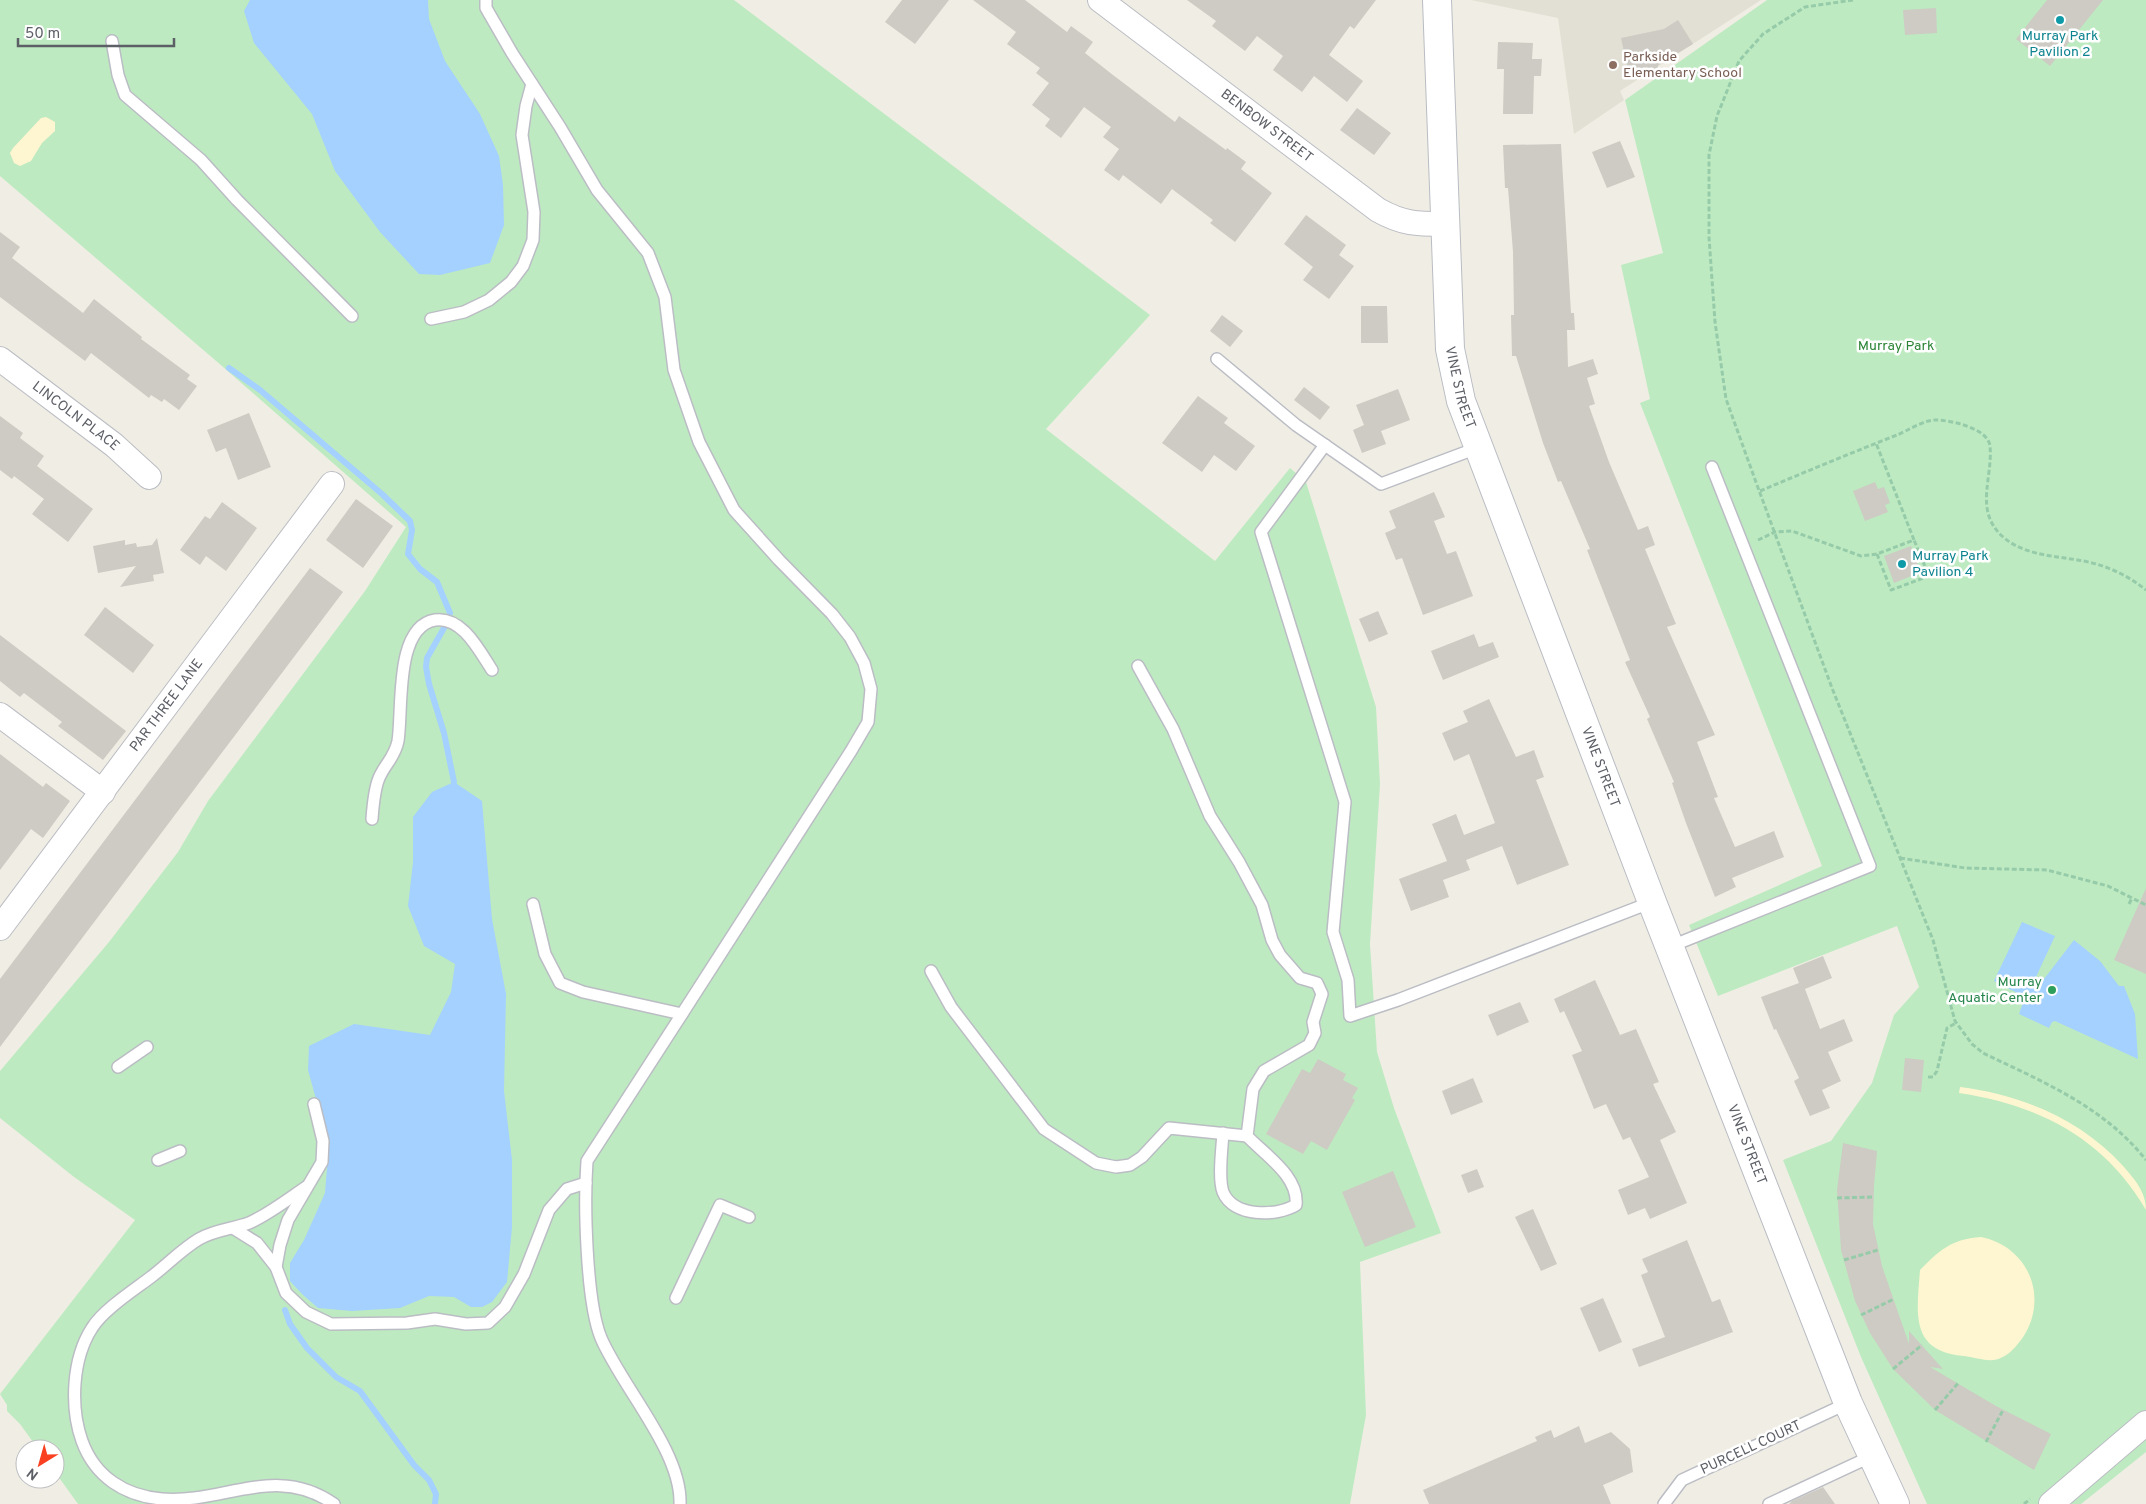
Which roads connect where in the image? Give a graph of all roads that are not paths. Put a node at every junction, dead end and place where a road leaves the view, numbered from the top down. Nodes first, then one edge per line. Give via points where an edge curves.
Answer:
1 (486, 0) edge
2 (1100, 0) edge
3 (1437, 0) edge
4 (112, 41) dead end
5 (532, 84) junction
6 (1444, 224) junction
7 (352, 316) dead end
8 (431, 318) dead end
9 (0, 359) edge
10 (1217, 359) dead end
11 (1325, 445) junction
12 (1477, 448) junction
13 (1712, 467) dead end
14 (149, 477) dead end
15 (332, 484) dead end
16 (1138, 666) dead end
17 (492, 670) dead end
18 (0, 715) edge
19 (103, 792) junction
20 (372, 819) dead end
21 (1652, 902) junction
22 (532, 904) dead end
23 (0, 928) edge
24 (1669, 947) junction
25 (931, 971) dead end
26 (682, 1014) junction
27 (147, 1047) dead end
28 (118, 1067) dead end
29 (314, 1104) dead end
30 (1223, 1133) junction
31 (1247, 1136) junction
32 (180, 1151) dead end
33 (158, 1160) dead end
34 (586, 1183) junction
35 (306, 1187) junction
36 (749, 1217) dead end
37 (233, 1228) junction
38 (276, 1267) junction
39 (676, 1298) dead end
40 (1848, 1403) junction
41 (2146, 1423) edge
42 (1872, 1456) junction
43 (334, 1504) edge
44 (680, 1504) edge
45 (1664, 1504) edge
46 (1769, 1504) edge
47 (1895, 1504) edge
48 (2051, 1504) edge

1 - 5 lane via 486,8
2 - 6 street, BENBOW STREET via 1378,210 1410,224
3 - 6 street, VINE STREET
4 - 7 lane via 118,75 126,95 201,160
5 - 8 lane via 522,135 534,212 533,240 523,266 511,282 489,300 464,312
5 - 26 lane via 597,190 648,253 665,296 674,370 699,442 734,510 850,637 864,664 871,690 868,722
6 - 12 street, VINE STREET via 1450,349 1456,385
9 - 14 street, LINCOLN PLACE via 114,444
10 - 11 lane
11 - 12 lane via 1381,484
11 - 21 lane via 1261,532 1345,802 1333,932 1348,980 1350,1016
12 - 21 street, VINE STREET
13 - 24 lane via 1870,866
15 - 19 street, PAR THREE LANE
16 - 31 lane via 1173,728 1210,816 1262,905 1280,955 1300,978 1317,984 1322,994 1313,1022 1314,1033 1308,1045 1264,1071 1253,1089
17 - 20 lane via 461,627 440,620 429,622 412,636 404,663 398,741 392,759 379,778
18 - 19 street
19 - 23 street, PAR THREE LANE
21 - 24 street, VINE STREET
22 - 26 lane via 545,954 560,983 583,992
24 - 40 street, VINE STREET
25 - 30 lane via 951,1008 1044,1129 1096,1163 1116,1167 1130,1165 1169,1128
26 - 34 lane via 587,1161
27 - 28 lane
29 - 35 lane via 323,1141 322,1162
30 - 31 lane
30 - 31 lane via 1223,1191 1232,1204 1254,1213 1285,1212 1296,1205 1297,1195 1292,1181
32 - 33 lane
34 - 38 lane via 567,1189 548,1210 524,1274 505,1307 488,1323 466,1324 434,1319 407,1323 331,1324 306,1312 286,1293
34 - 44 lane via 591,1294 600,1336 614,1366 663,1445 680,1491
35 - 37 lane via 257,1218
35 - 38 lane via 288,1220
36 - 39 lane via 720,1206
37 - 38 lane via 257,1243
37 - 43 lane via 198,1239 92,1327 81,1352 75,1387 77,1426 88,1457 107,1480 132,1493 163,1499 287,1484 322,1495
40 - 42 street, VINE STREET
40 - 45 lane, PURCELL COURT via 1682,1480
41 - 48 street
42 - 46 lane
42 - 47 street, VINE STREET

